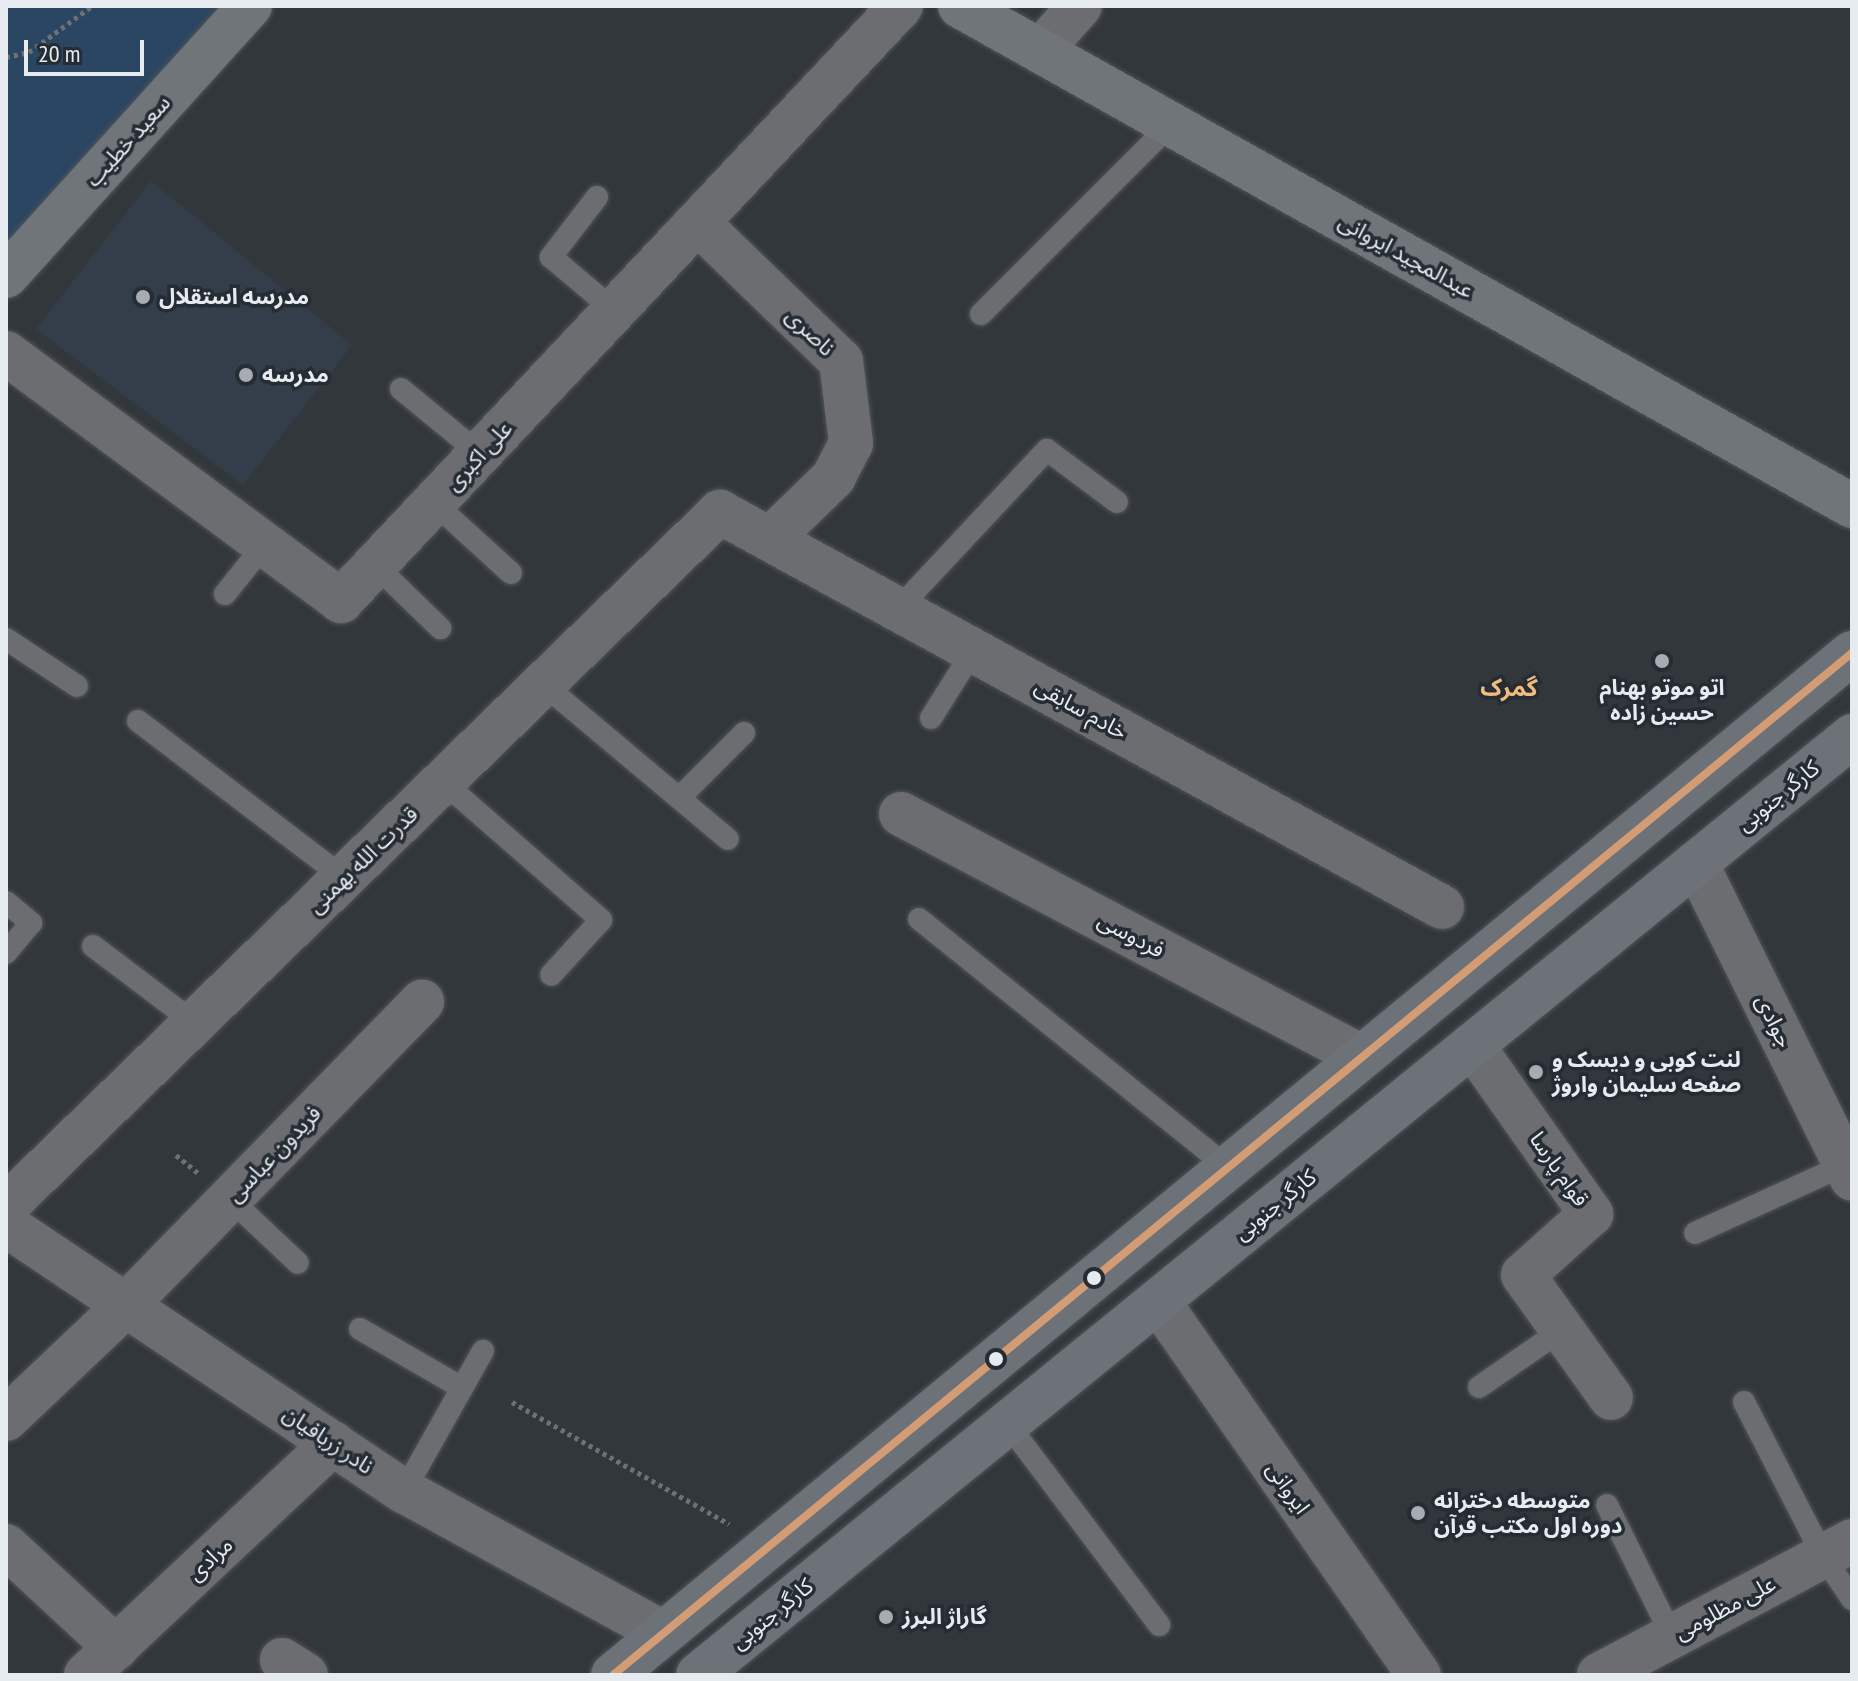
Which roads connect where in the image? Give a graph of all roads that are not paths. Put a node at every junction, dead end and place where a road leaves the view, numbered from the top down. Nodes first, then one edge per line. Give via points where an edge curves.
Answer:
1 (250, 6) edge
2 (901, 6) edge
3 (960, 6) edge
4 (1080, 6) edge
5 (1040, 51) junction
6 (1171, 124) junction
7 (597, 197) dead end
8 (698, 223) junction
9 (6, 276) edge
10 (615, 311) junction
11 (981, 314) dead end
12 (6, 353) edge
13 (401, 389) dead end
14 (480, 454) junction
15 (1117, 502) dead end
16 (434, 503) junction
17 (1852, 506) edge
18 (720, 512) joint
19 (770, 539) junction
20 (265, 544) junction
21 (375, 565) junction
22 (511, 573) dead end
23 (225, 594) dead end
24 (898, 609) junction
25 (440, 628) dead end
26 (6, 639) edge
27 (973, 651) junction
28 (1852, 653) edge
29 (543, 684) junction
30 (77, 686) dead end
31 (931, 718) dead end
32 (138, 721) dead end
33 (744, 733) dead end
34 (1852, 736) edge
35 (443, 782) junction
36 (679, 798) junction
37 (901, 814) dead end
38 (728, 839) dead end
39 (1696, 863) junction
40 (344, 878) junction
41 (6, 902) edge
42 (1442, 907) dead end
43 (919, 919) dead end
44 (93, 946) dead end
45 (6, 953) edge
46 (551, 975) dead end
47 (422, 1002) dead end
48 (196, 1024) junction
49 (1472, 1045) junction
50 (1362, 1057) junction
51 (1228, 1167) junction
52 (1848, 1172) edge
53 (230, 1199) junction
54 (6, 1206) edge
55 (6, 1225) edge
56 (1695, 1233) dead end
57 (298, 1263) dead end
58 (1158, 1301) junction
59 (126, 1305) junction
60 (360, 1329) dead end
61 (1563, 1329) junction
62 (483, 1351) dead end
63 (1479, 1387) dead end
64 (462, 1388) junction
65 (1611, 1398) dead end
66 (1744, 1402) dead end
67 (6, 1419) edge
68 (1007, 1423) junction
69 (333, 1443) junction
70 (404, 1491) junction
71 (1607, 1505) dead end
72 (6, 1546) edge
73 (1837, 1548) edge
74 (1852, 1599) edge
75 (1159, 1625) dead end
76 (663, 1633) junction
77 (1672, 1636) junction
78 (101, 1661) edge
79 (714, 1670) edge
80 (613, 1675) edge
81 (1419, 1675) edge
82 (1599, 1675) edge

1 - 9 main road, سعید خطیب
2 - 8 street, علی اکبری
3 - 5 main road, عبدالمجید ایروانی
4 - 5 street
5 - 6 main road, عبدالمجید ایروانی
6 - 11 lane
6 - 17 main road, عبدالمجید ایروانی
7 - 10 lane via 551,257
8 - 10 street, علی اکبری
8 - 19 street, ناصری via 841,361 851,443 834,477
10 - 14 street, علی اکبری
12 - 20 street, علی اکبری
13 - 14 lane
14 - 16 street, علی اکبری
15 - 24 lane via 1047,450
16 - 21 street, علی اکبری
16 - 22 lane
18 - 19 street, خادم سابقی
18 - 29 street, قدرت الله بهمنی
19 - 24 street, خادم سابقی
20 - 21 street, علی اکبری via 341,601
20 - 23 lane
21 - 25 lane
24 - 27 street, خادم سابقی
26 - 30 lane
27 - 31 lane
27 - 42 street, خادم سابقی
28 - 50 main road
29 - 35 street, قدرت الله بهمنی
29 - 36 lane
32 - 40 lane
33 - 36 lane
34 - 39 main road, کارگر جنوبی
35 - 40 street, قدرت الله بهمنی
35 - 46 lane via 601,920
36 - 38 lane
37 - 50 street, فردوسی
39 - 49 main road, کارگر جنوبی
39 - 52 street, جوادی
40 - 48 street, قدرت الله بهمنی
41 - 45 lane via 31,923
43 - 51 lane
44 - 48 lane
47 - 53 street, فریدون عباسی
48 - 54 street, قدرت الله بهمنی
49 - 58 main road, کارگر جنوبی
49 - 61 street, قوام پارسا via 1591,1214 1523,1275
50 - 51 main road
51 - 76 main road
52 - 56 lane
53 - 57 lane
53 - 59 street, فریدون عباسی
55 - 59 street, نادر زربافیان
58 - 68 main road, کارگر جنوبی
58 - 81 street, ایروانی
59 - 67 street, فریدون عباسی
59 - 69 street, نادر زربافیان
60 - 64 lane
61 - 63 lane
61 - 65 street, قوام پارسا
62 - 64 lane
64 - 70 lane
66 - 73 lane
68 - 75 lane
68 - 79 main road, کارگر جنوبی
69 - 70 street, نادر زربافیان
69 - 78 street, مرادی
70 - 76 street, نادر زربافیان
71 - 77 lane
72 - 78 street
73 - 74 lane
73 - 77 street, علی مظلومی
76 - 79 main road
76 - 80 main road
77 - 82 street, علی مظلومی

